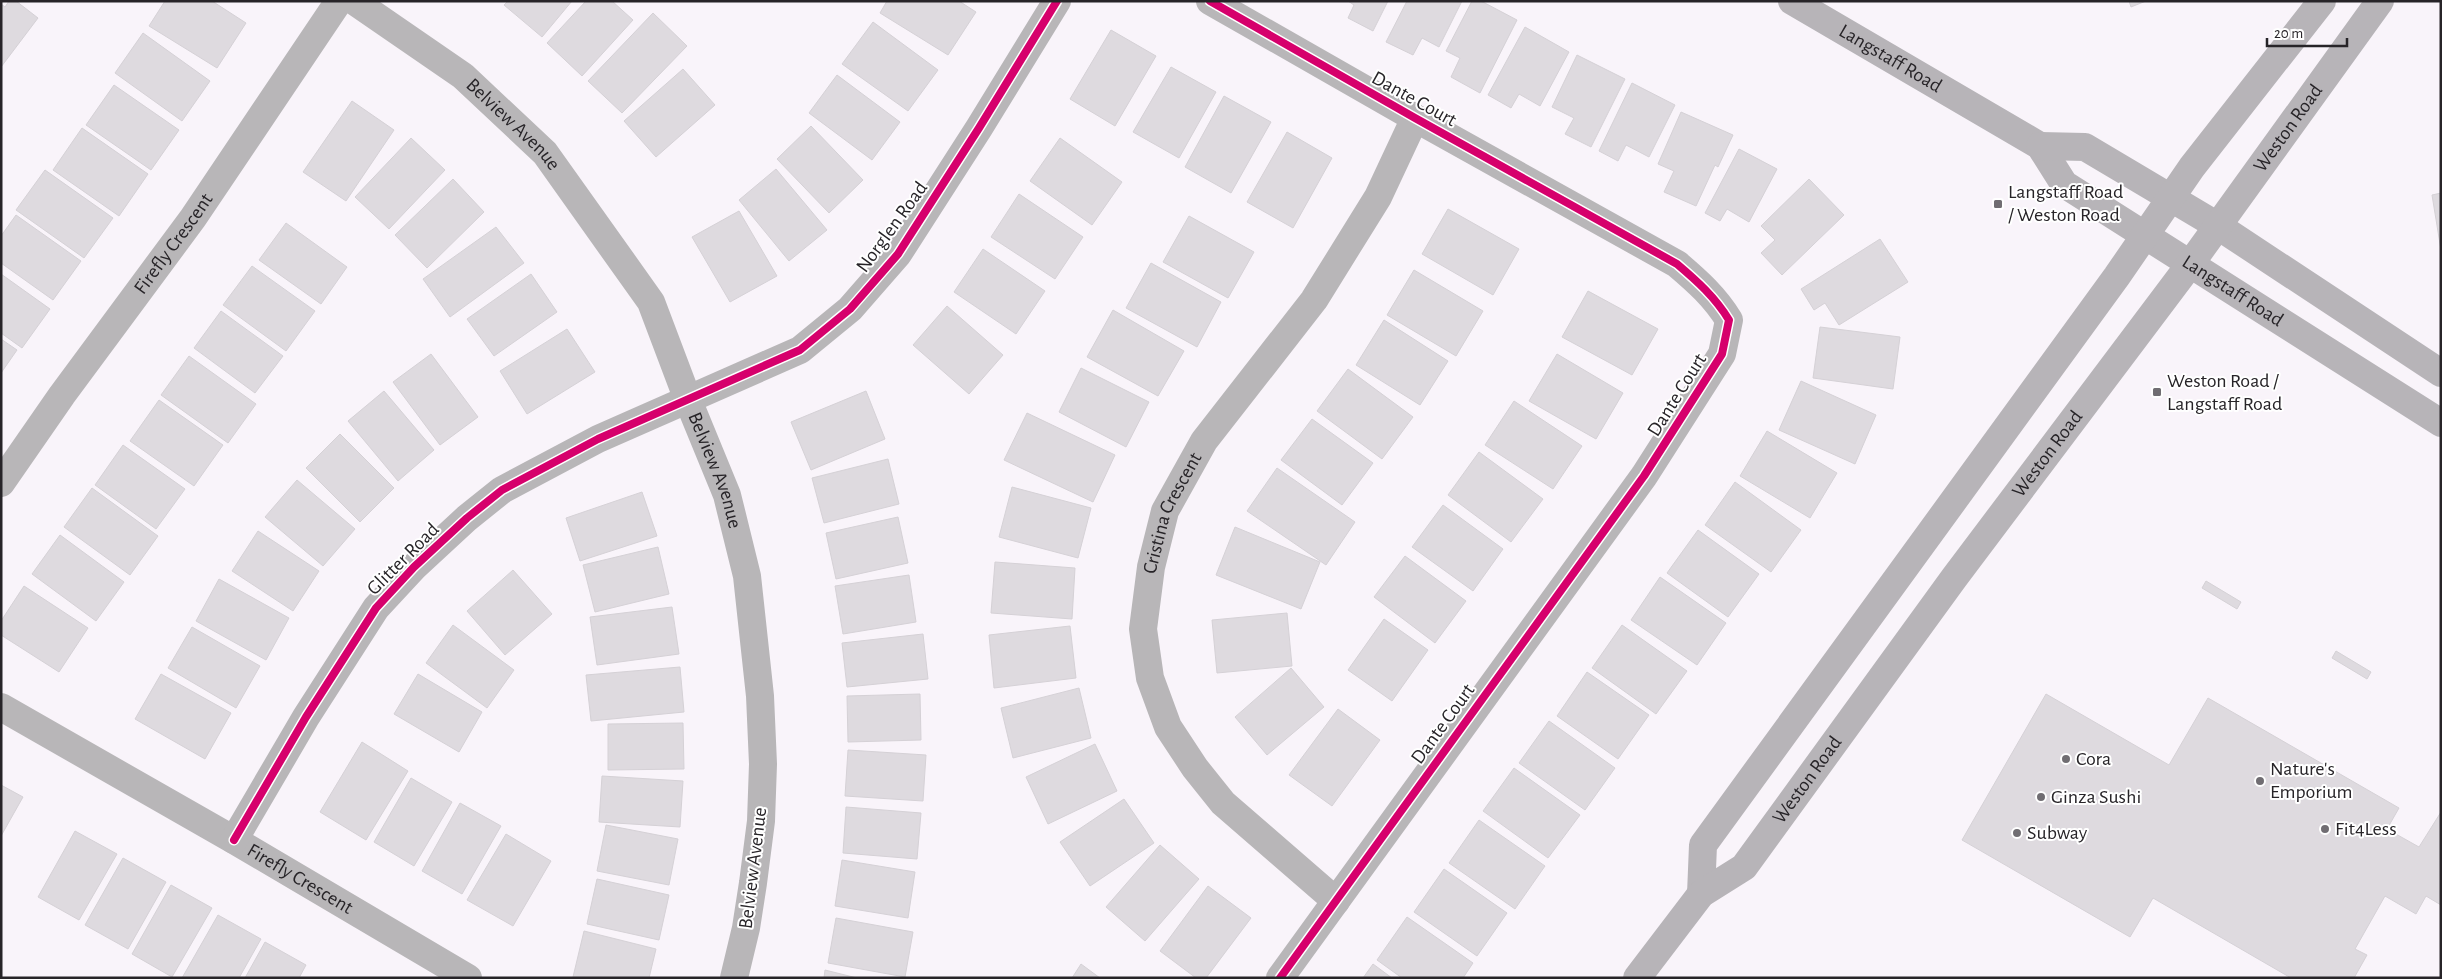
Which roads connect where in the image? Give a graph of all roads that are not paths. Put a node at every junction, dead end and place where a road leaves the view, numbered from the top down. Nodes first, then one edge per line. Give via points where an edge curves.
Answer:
1 (340, 1) edge
2 (354, 1) edge
3 (1057, 1) edge
4 (1210, 1) edge
5 (1792, 1) edge
6 (2322, 1) edge
7 (2380, 1) edge
8 (1414, 118) junction
9 (2040, 146) junction
10 (2171, 198) junction
11 (2218, 226) junction
12 (2145, 234) junction
13 (2190, 263) junction
14 (2441, 373) edge
15 (688, 400) junction
16 (2441, 423) edge
17 (1, 483) edge
18 (1, 707) edge
19 (234, 840) junction
20 (1701, 894) junction
21 (1336, 901) junction
22 (468, 978) edge
23 (734, 978) edge
24 (1280, 978) edge
25 (1637, 978) edge

1 - 17 street, Firefly Crescent via 204,202
2 - 15 street, Belview Avenue via 463,76 545,153 651,302
3 - 15 street, Norglen Road via 898,254 850,309 800,350
4 - 8 street, Dante Court
5 - 9 main road, Langstaff Road
6 - 10 main road
7 - 11 main road, Weston Road
8 - 21 street, Cristina Crescent via 1378,197 1314,300 1204,441 1165,511 1151,567 1144,629 1150,678 1162,711 1168,727 1195,768 1223,803
8 - 21 street, Dante Court via 1677,264 1718,302 1729,320 1722,354 1644,476
9 - 10 main road, Langstaff Road via 2085,147
9 - 12 main road, Langstaff Road via 2064,184
10 - 11 main road, Langstaff Road
10 - 12 main road
11 - 13 main road, Weston Road
11 - 14 main road, Langstaff Road
12 - 13 main road, Langstaff Road
12 - 20 main road via 1703,845
13 - 16 main road, Langstaff Road
13 - 20 main road, Weston Road via 1954,578 1744,867
15 - 19 street, Glitter Road via 598,440 502,490 414,567 376,608 306,717
15 - 23 street, Belview Avenue via 727,495 747,576 760,696 761,821 746,928
18 - 19 street, Firefly Crescent
19 - 22 street, Firefly Crescent
20 - 25 main road, Weston Road
21 - 24 street, Dante Court

